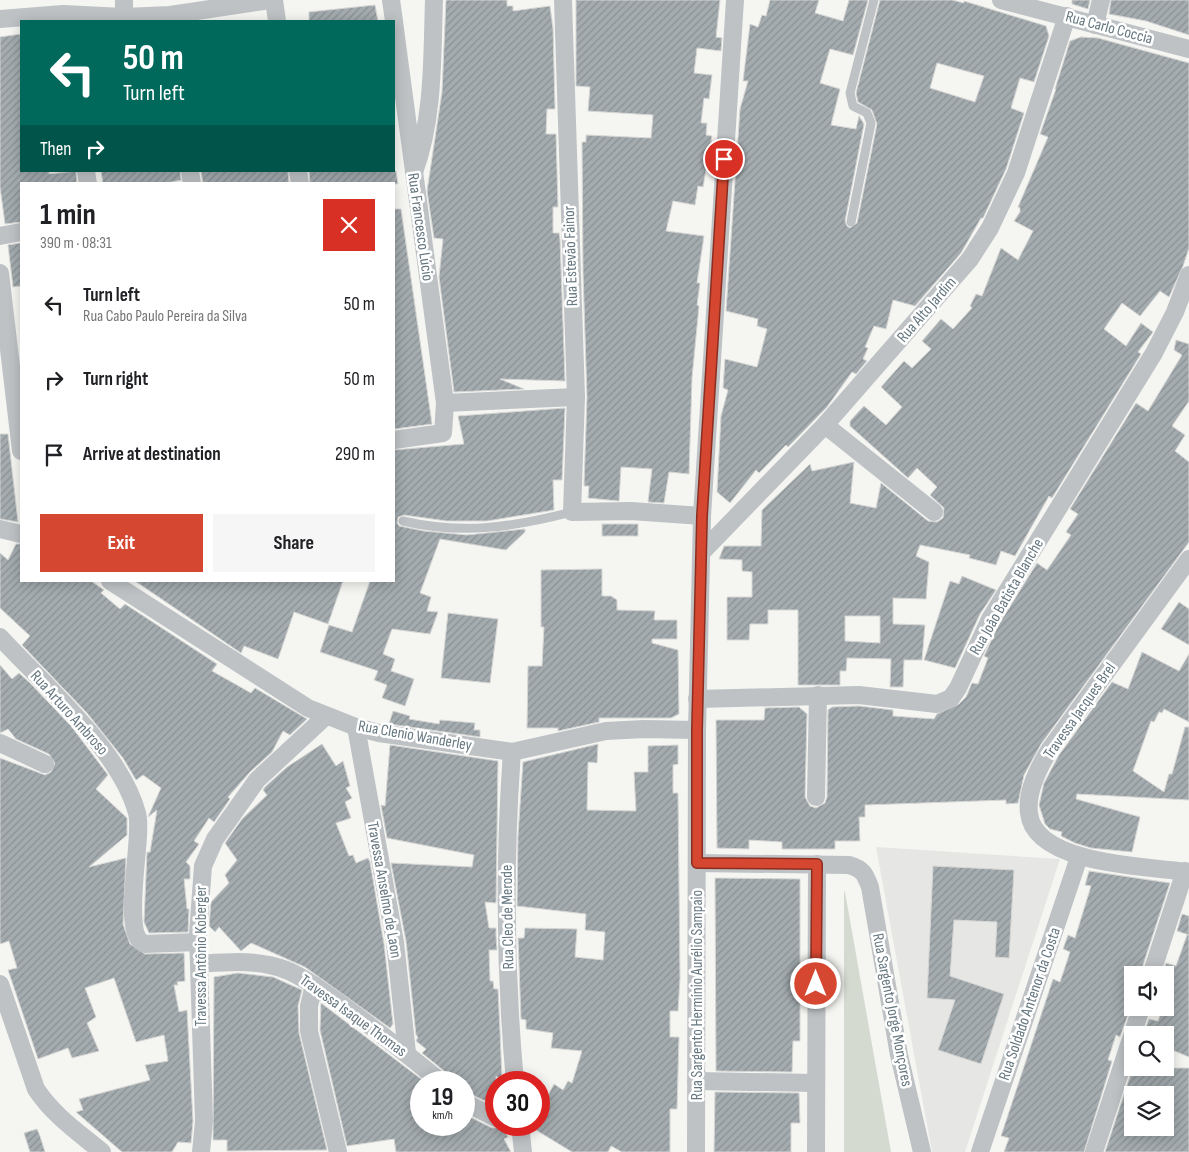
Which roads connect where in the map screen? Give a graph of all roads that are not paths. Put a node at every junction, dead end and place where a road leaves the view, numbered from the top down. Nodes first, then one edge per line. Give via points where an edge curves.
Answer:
1 (270, 0) edge
2 (274, 0) edge
3 (391, 0) edge
4 (434, 0) edge
5 (563, 0) edge
6 (734, 0) edge
7 (874, 0) edge
8 (1101, 0) edge
9 (1006, 1) edge
10 (231, 3) edge
11 (124, 8) edge
12 (1066, 16) junction
13 (64, 18) edge
14 (170, 18) edge
15 (0, 19) edge
16 (277, 20) edge
17 (394, 20) edge
18 (1094, 24) junction
19 (395, 30) edge
20 (1189, 49) edge
21 (413, 175) junction
22 (850, 222) dead end
23 (20, 232) edge
24 (0, 236) edge
25 (0, 273) edge
26 (1189, 275) edge
27 (576, 397) junction
28 (445, 403) junction
29 (826, 425) junction
30 (395, 440) edge
31 (20, 443) edge
32 (572, 512) junction
33 (934, 512) dead end
34 (702, 516) junction
35 (403, 521) dead end
36 (0, 529) edge
37 (20, 534) edge
38 (703, 551) junction
39 (1189, 559) edge
40 (112, 582) edge
41 (0, 637) edge
42 (818, 695) junction
43 (698, 699) junction
44 (326, 716) junction
45 (356, 727) junction
46 (697, 730) junction
47 (0, 744) edge
48 (512, 752) junction
49 (45, 764) dead end
50 (816, 797) dead end
51 (1079, 857) junction
52 (697, 863) junction
53 (817, 864) junction
54 (1187, 872) edge
55 (198, 942) junction
56 (199, 964) junction
57 (1154, 966) edge
58 (0, 984) edge
59 (314, 985) junction
60 (1138, 1016) edge
61 (407, 1054) junction
62 (428, 1071) edge
63 (514, 1071) edge
64 (696, 1081) junction
65 (816, 1083) junction
66 (520, 1136) edge
67 (102, 1152) edge
68 (201, 1152) edge
69 (338, 1152) edge
70 (524, 1152) edge
71 (696, 1152) edge
72 (816, 1152) edge
73 (922, 1152) edge
74 (980, 1152) edge
75 (1094, 1152) edge

1 - 10 street
2 - 16 street
3 - 17 street, Rua Francesco Lúcio
4 - 21 street via 426,129
5 - 27 street, Rua Estevão Fainor
6 - 34 street, Rua Sargento Hermínio Aurélio Sampaio
7 - 22 lane via 850,94 852,106 867,114 871,123
8 - 18 street
9 - 12 street, Rua Carlo Coccia
10 - 14 street
11 - 13 street
11 - 14 street
12 - 18 street, Rua Carlo Coccia
12 - 29 street, Rua Alto Jardim via 1016,173 990,228 970,260
13 - 15 street
18 - 20 street, Rua Carlo Coccia
19 - 21 street, Rua Francesco Lúcio
21 - 28 street, Rua Francesco Lúcio
23 - 24 street
25 - 31 street
26 - 42 street, Rua João Batista Blanche via 1154,353 990,619 951,698 937,704 859,695
27 - 28 street
27 - 32 street, Rua Estevão Fainor
28 - 30 street, Rua Francesco Lúcio via 444,431 440,434
29 - 33 street
29 - 38 street, Rua Alto Jardim
32 - 34 street via 632,511
32 - 35 lane via 479,529 445,529
34 - 38 street, Rua Sargento Hermínio Aurélio Sampaio
36 - 37 street
38 - 43 street, Rua Sargento Hermínio Aurélio Sampaio
39 - 51 street, Travessa Jacques Brel via 1053,744 1034,781 1028,815 1034,829 1042,838
40 - 44 street, Rua Clenio Wanderley via 277,690
41 - 55 street, Rua Arturo Ambroso via 101,745 129,793 140,828 132,912 139,941 145,944
42 - 43 street, Rua João Batista Blanche
42 - 50 street
43 - 46 street, Rua Sargento Hermínio Aurélio Sampaio
44 - 45 street, Rua Clenio Wanderley
44 - 55 street, Travessa Antônio Koberger via 257,780 215,839 202,873
45 - 48 street, Rua Clenio Wanderley
45 - 61 street, Travessa Anselmo de Laon via 395,942
46 - 48 street, Rua Clenio Wanderley via 606,731
46 - 52 street, Rua Sargento Hermínio Aurélio Sampaio
47 - 49 street
48 - 63 street, Rua Cleo de Merode via 507,879
51 - 54 street, Travessa Jacques Brel
51 - 74 street, Rua Soldado Antenor da Costa
52 - 53 street
52 - 64 street, Rua Sargento Hermínio Aurélio Sampaio
53 - 65 street
53 - 73 street, Rua Sargento Jorge Monçores via 860,869 870,887 899,1055
54 - 57 street
55 - 56 street, Travessa Antônio Koberger
56 - 59 street, Travessa Isaque Thomas via 230,961 262,963 286,970
56 - 68 street, Travessa Antônio Koberger via 204,1122
58 - 67 street via 36,1089 60,1117
59 - 61 street, Travessa Isaque Thomas
59 - 69 street via 309,1031
60 - 75 street
61 - 62 street, Travessa Isaque Thomas
64 - 65 street
64 - 71 street, Rua Sargento Hermínio Aurélio Sampaio
65 - 72 street
66 - 70 street

